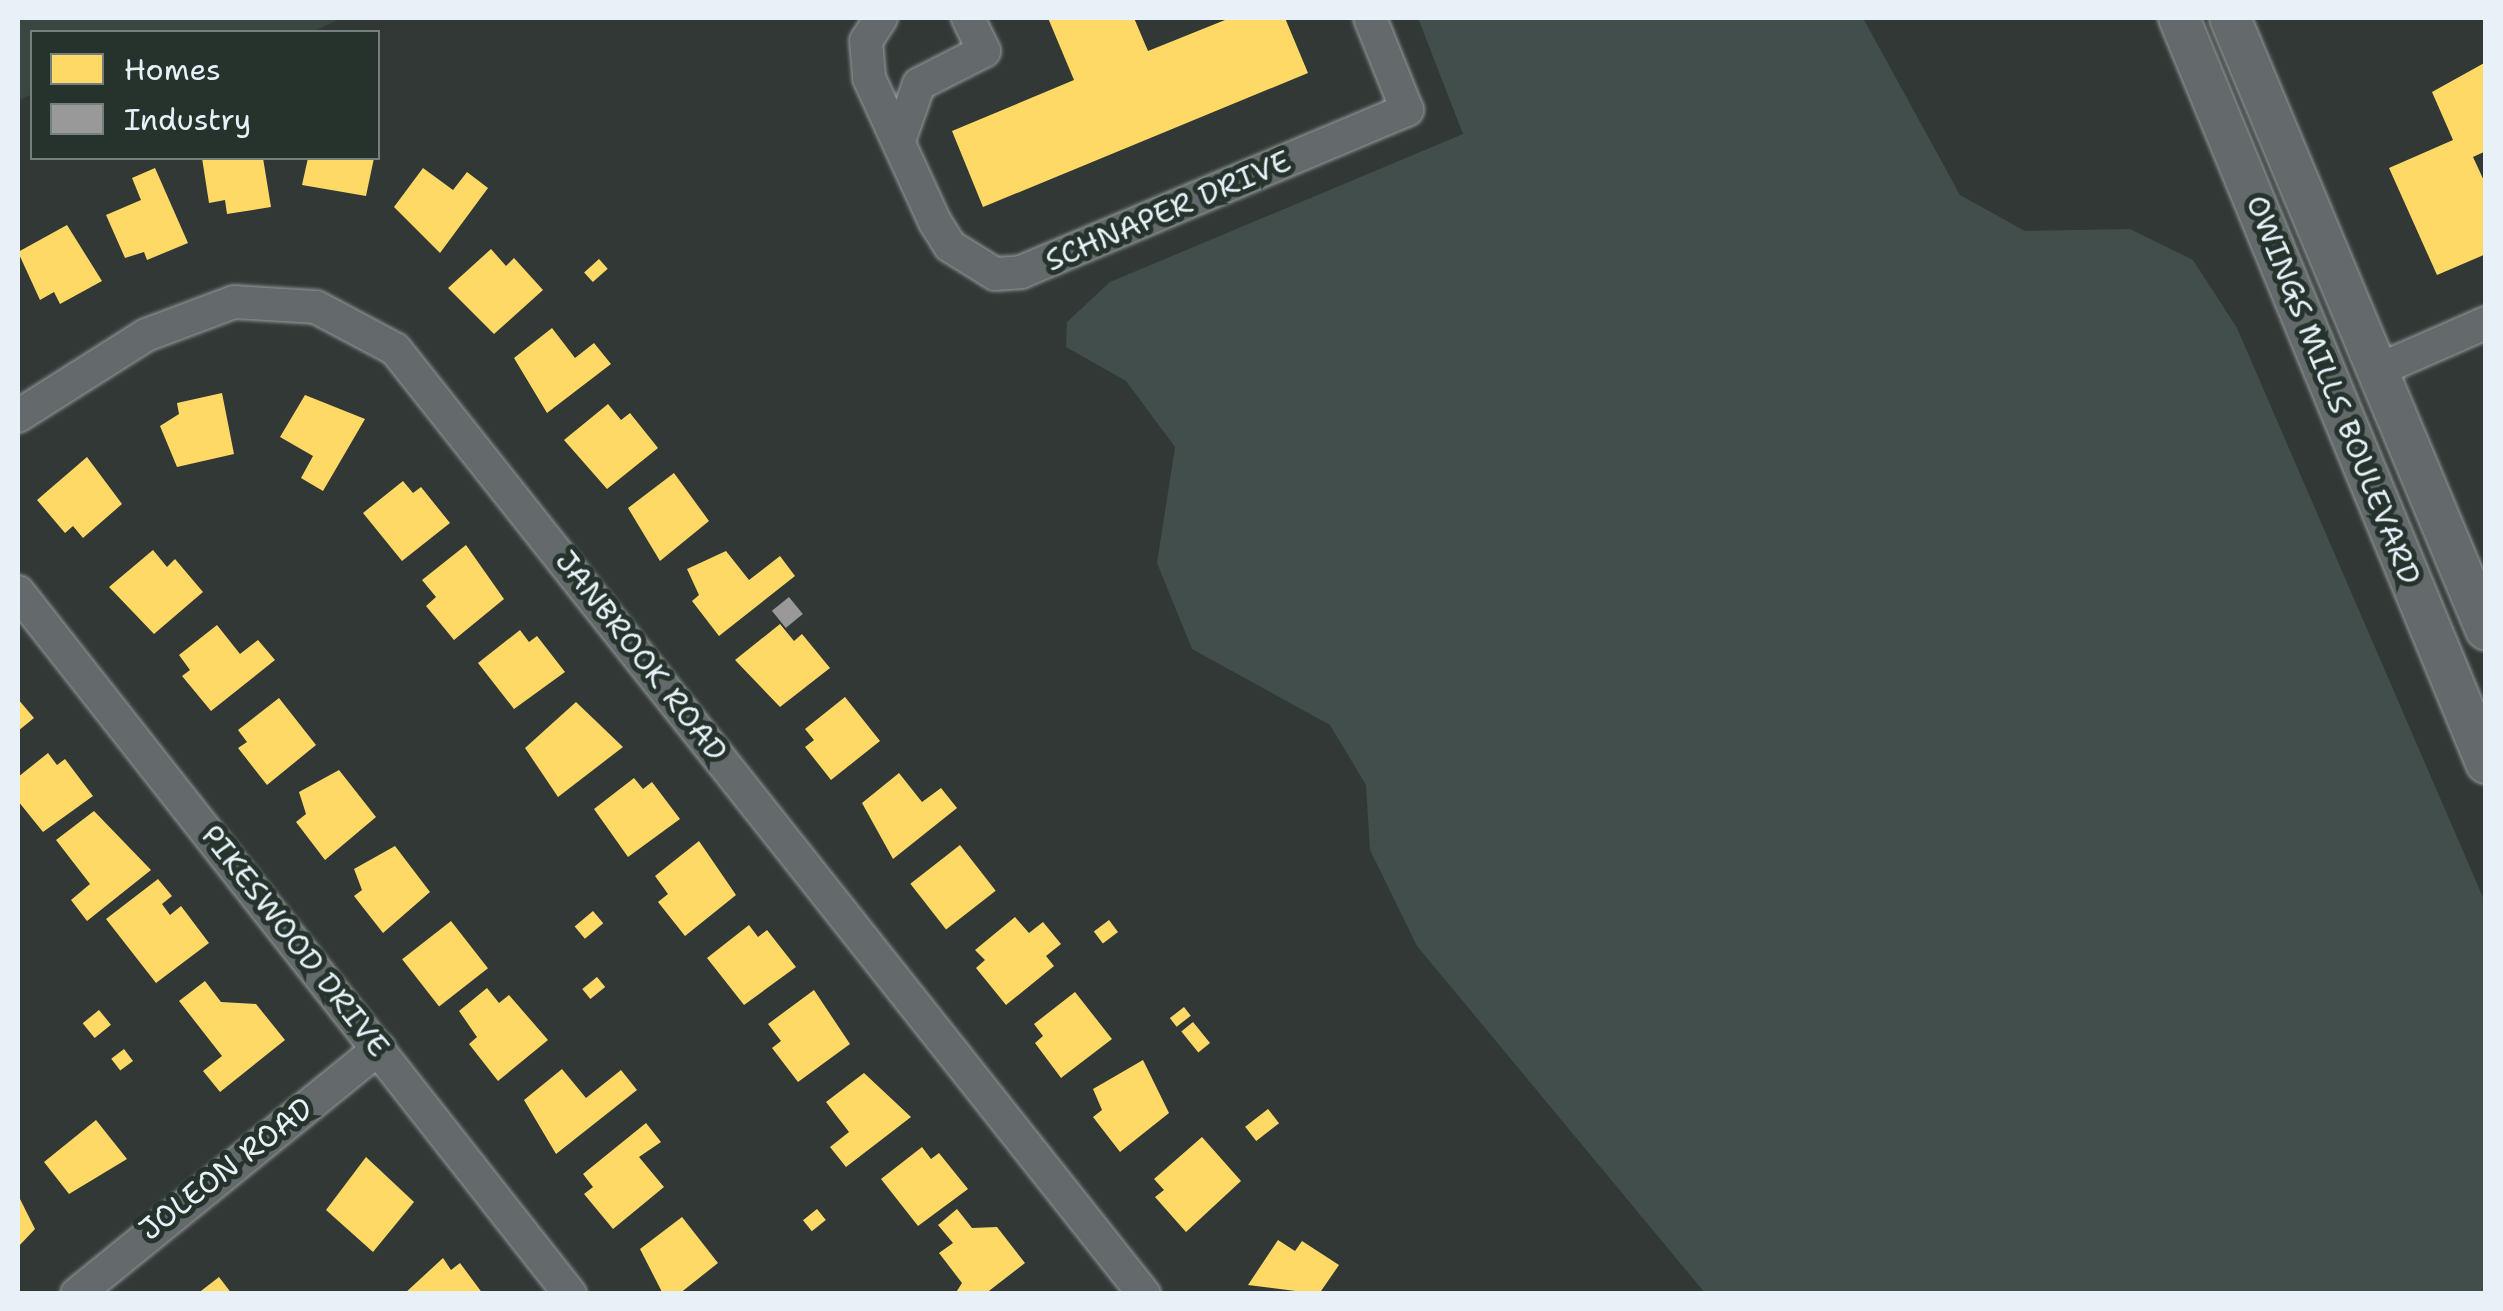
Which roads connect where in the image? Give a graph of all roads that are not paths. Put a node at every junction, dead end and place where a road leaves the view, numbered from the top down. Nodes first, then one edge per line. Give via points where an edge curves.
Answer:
1 (882, 18) edge
2 (968, 18) edge
3 (1370, 18) edge
4 (2179, 18) edge
5 (2230, 18) edge
6 (901, 135) junction
7 (2486, 323) edge
8 (2376, 370) junction
9 (18, 416) edge
10 (18, 592) edge
11 (2486, 630) edge
12 (2486, 762) edge
13 (379, 1049) junction
14 (77, 1294) edge
15 (570, 1294) edge
16 (1144, 1294) edge

1 - 6 street, SCHNAPER DRIVE via 865,60
2 - 6 street via 984,50 920,84
3 - 6 street, SCHNAPER DRIVE via 1407,110 1021,272 995,274 950,246
4 - 12 main road, OWINGS MILLS BOULEVARD
5 - 8 main road, OWINGS MILLS BOULEVARD
7 - 8 street
8 - 11 main road, OWINGS MILLS BOULEVARD
9 - 16 street, JANBROOK ROAD via 146,335 234,302 316,307 396,348
10 - 13 street, PIKESWOOD DRIVE
13 - 14 street, JOLEON ROAD
13 - 15 street, PIKESWOOD DRIVE

